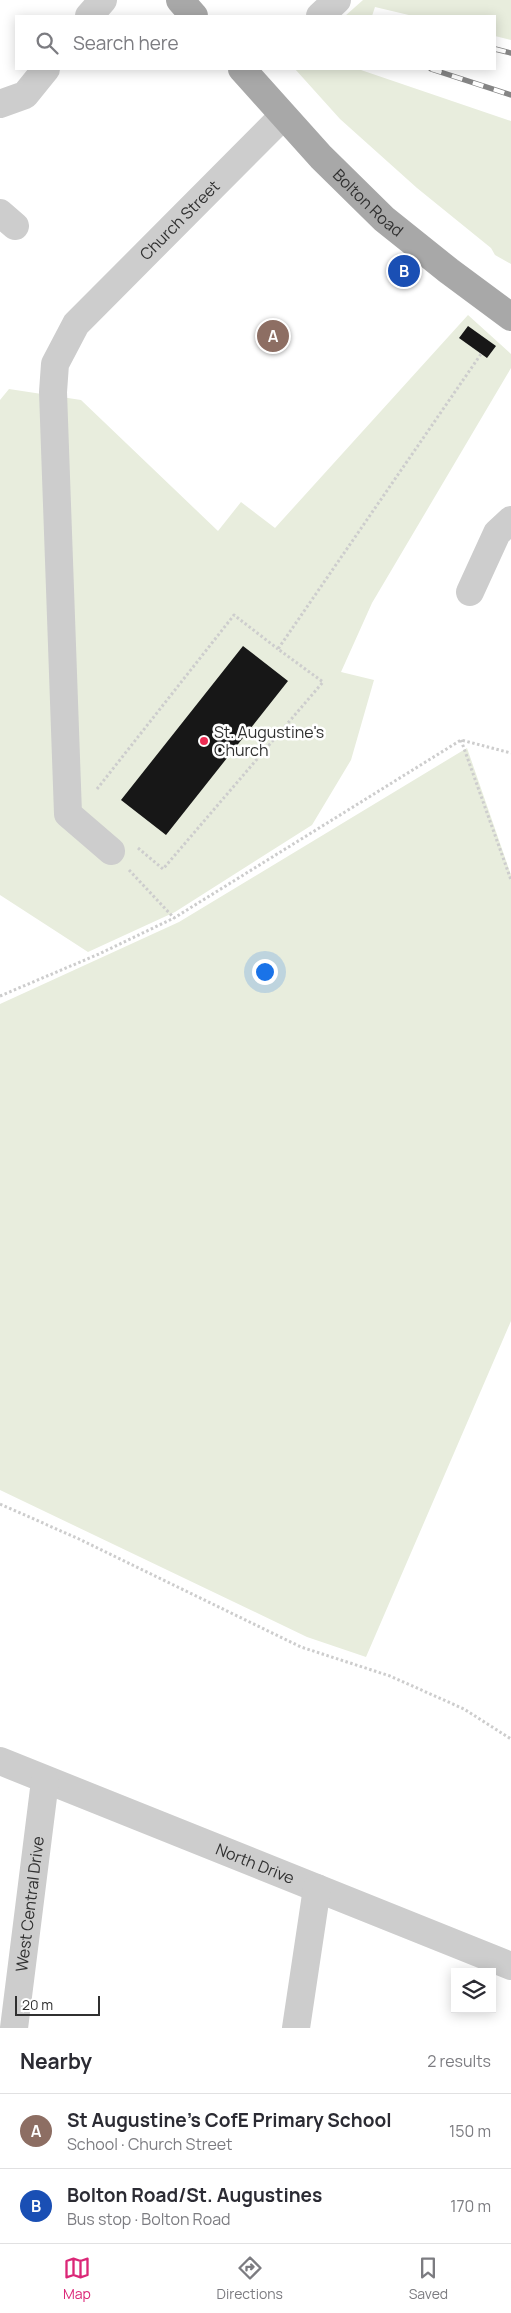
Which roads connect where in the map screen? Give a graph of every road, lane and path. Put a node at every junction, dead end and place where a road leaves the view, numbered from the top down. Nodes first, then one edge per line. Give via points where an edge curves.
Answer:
1 (103, 0) edge
2 (180, 0) edge
3 (337, 0) edge
4 (90, 15) edge
5 (193, 15) edge
6 (321, 15) edge
7 (45, 70) edge
8 (253, 73) edge
9 (0, 104) edge
10 (283, 116) junction
11 (511, 317) edge
12 (481, 354) dead end
13 (511, 520) edge
14 (470, 592) dead end
15 (278, 649) junction
16 (461, 740) junction
17 (511, 754) edge
18 (92, 795) dead end
19 (111, 851) junction
20 (511, 880) edge
21 (174, 918) junction
22 (0, 996) edge
23 (0, 1504) edge
24 (511, 1739) edge
25 (0, 1762) edge
26 (45, 1781) junction
27 (317, 1888) junction
28 (511, 1966) edge
29 (14, 2028) edge
30 (296, 2028) edge

1 - 4 street
2 - 5 main road
3 - 6 street
7 - 9 street via 25,95
8 - 10 main road, Bolton Road
10 - 11 main road, Bolton Road via 384,219
10 - 19 street, Church Street via 76,324 55,364 53,392 68,814
12 - 15 path
13 - 14 street via 497,533
15 - 18 path via 234,615
15 - 19 path via 323,682 163,869 124,835
16 - 17 path
16 - 20 path
16 - 21 path
19 - 21 path
21 - 22 path
23 - 24 path via 301,1647 390,1676 464,1709
25 - 26 street, North Drive
26 - 27 street, North Drive
26 - 29 street, West Central Drive
27 - 28 street, North Drive
27 - 30 street

